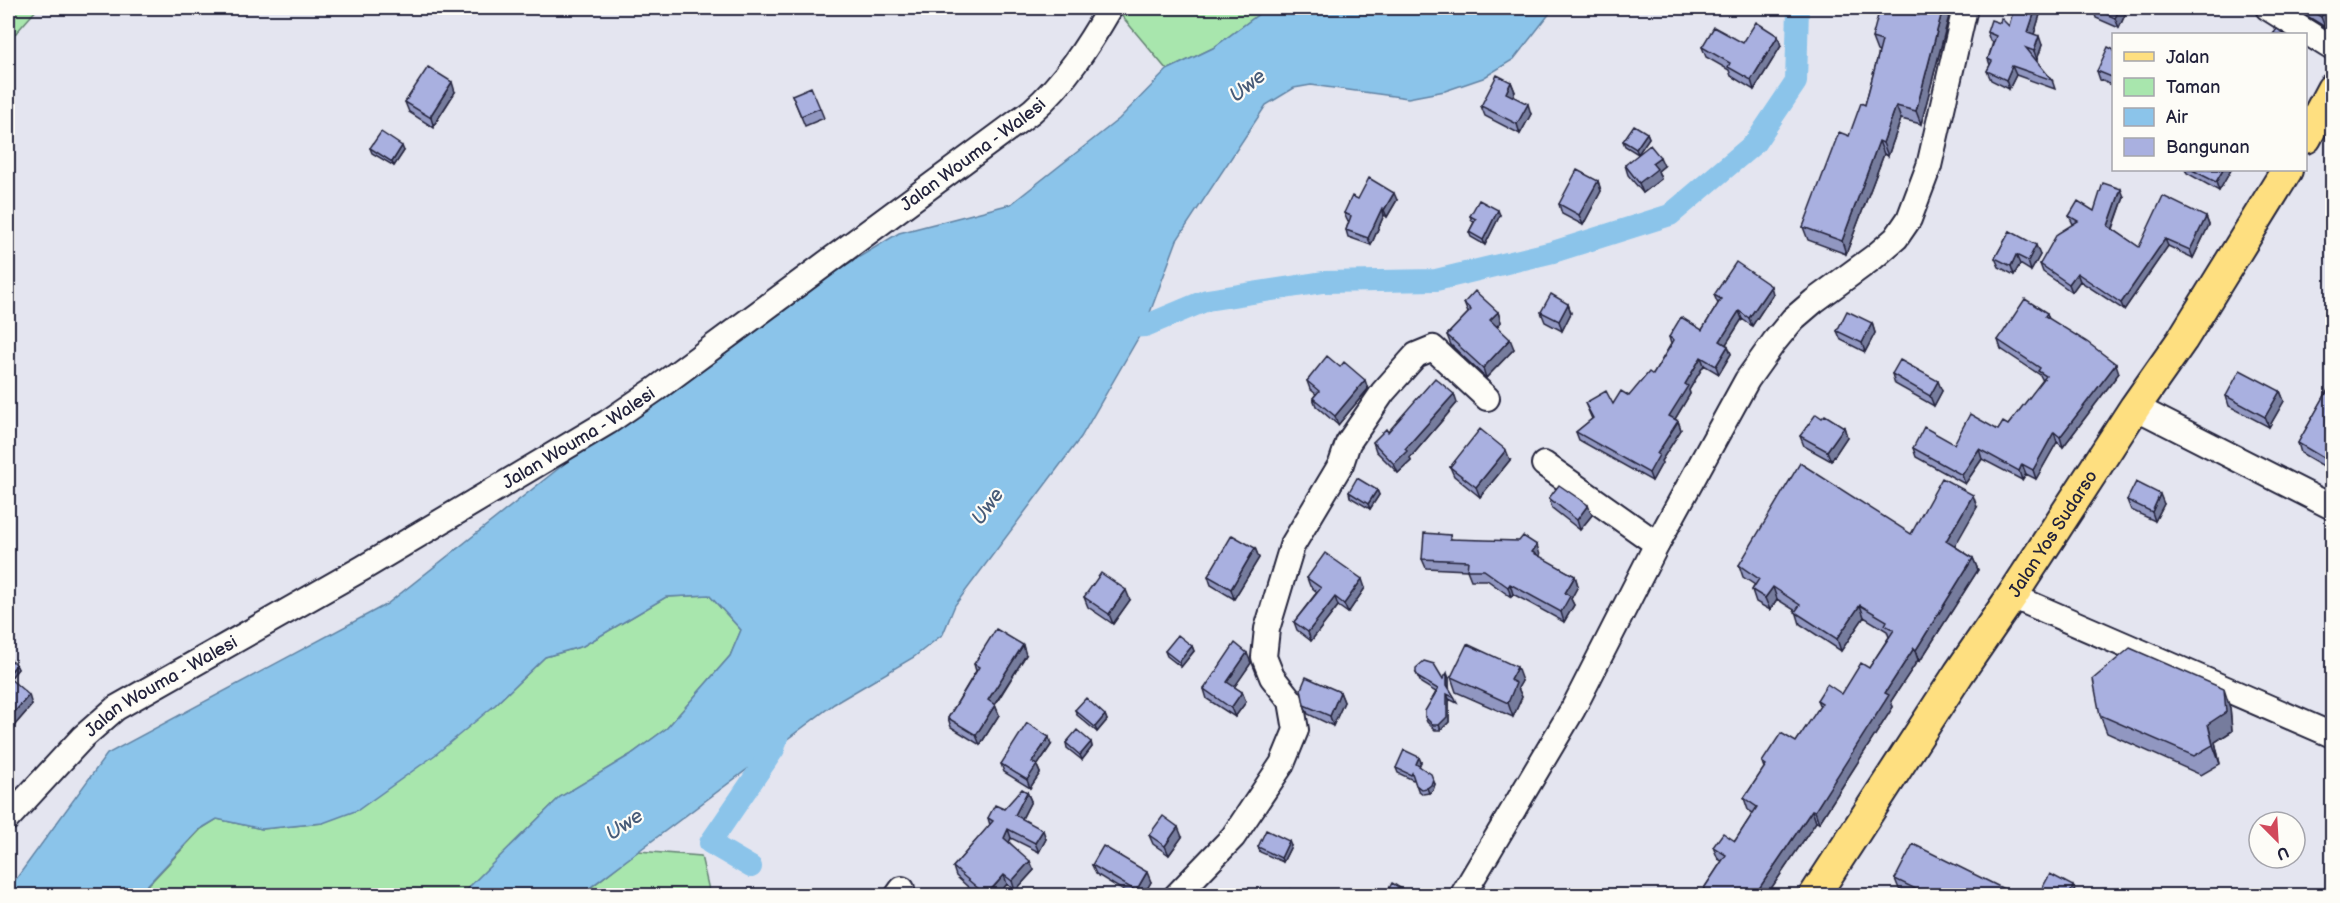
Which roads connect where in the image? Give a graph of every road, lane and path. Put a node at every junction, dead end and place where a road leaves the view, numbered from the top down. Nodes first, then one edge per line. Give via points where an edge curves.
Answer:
1 (1110, 8) edge
2 (1965, 8) edge
3 (2268, 8) edge
4 (2332, 48) edge
5 (2332, 89) edge
6 (2307, 136) edge
7 (2286, 171) edge
8 (1487, 398) dead end
9 (2135, 407) junction
10 (1544, 464) dead end
11 (2332, 507) edge
12 (1657, 544) junction
13 (2012, 596) junction
14 (2332, 735) edge
15 (8, 818) edge
16 (1176, 896) edge
17 (1462, 896) edge
18 (1814, 896) edge

1 - 15 street, Jalan Wouma - Walesi via 1071,69 1052,94 1032,111 656,389 608,422 363,568 116,708 83,737
2 - 12 street via 1929,166 1909,219 1896,238 1814,301 1774,342 1747,380
3 - 4 street
5 - 6 main road
7 - 9 main road, Jalan Yos Sudarso via 2182,340
8 - 16 street via 1433,348 1416,355 1383,392 1348,443 1341,464 1293,546 1267,629 1264,657 1272,677 1291,701 1296,730 1282,764 1233,837
9 - 11 street
9 - 13 main road, Jalan Yos Sudarso
10 - 12 street
12 - 17 street via 1573,709
13 - 14 street
13 - 18 main road, Jalan Yos Sudarso

